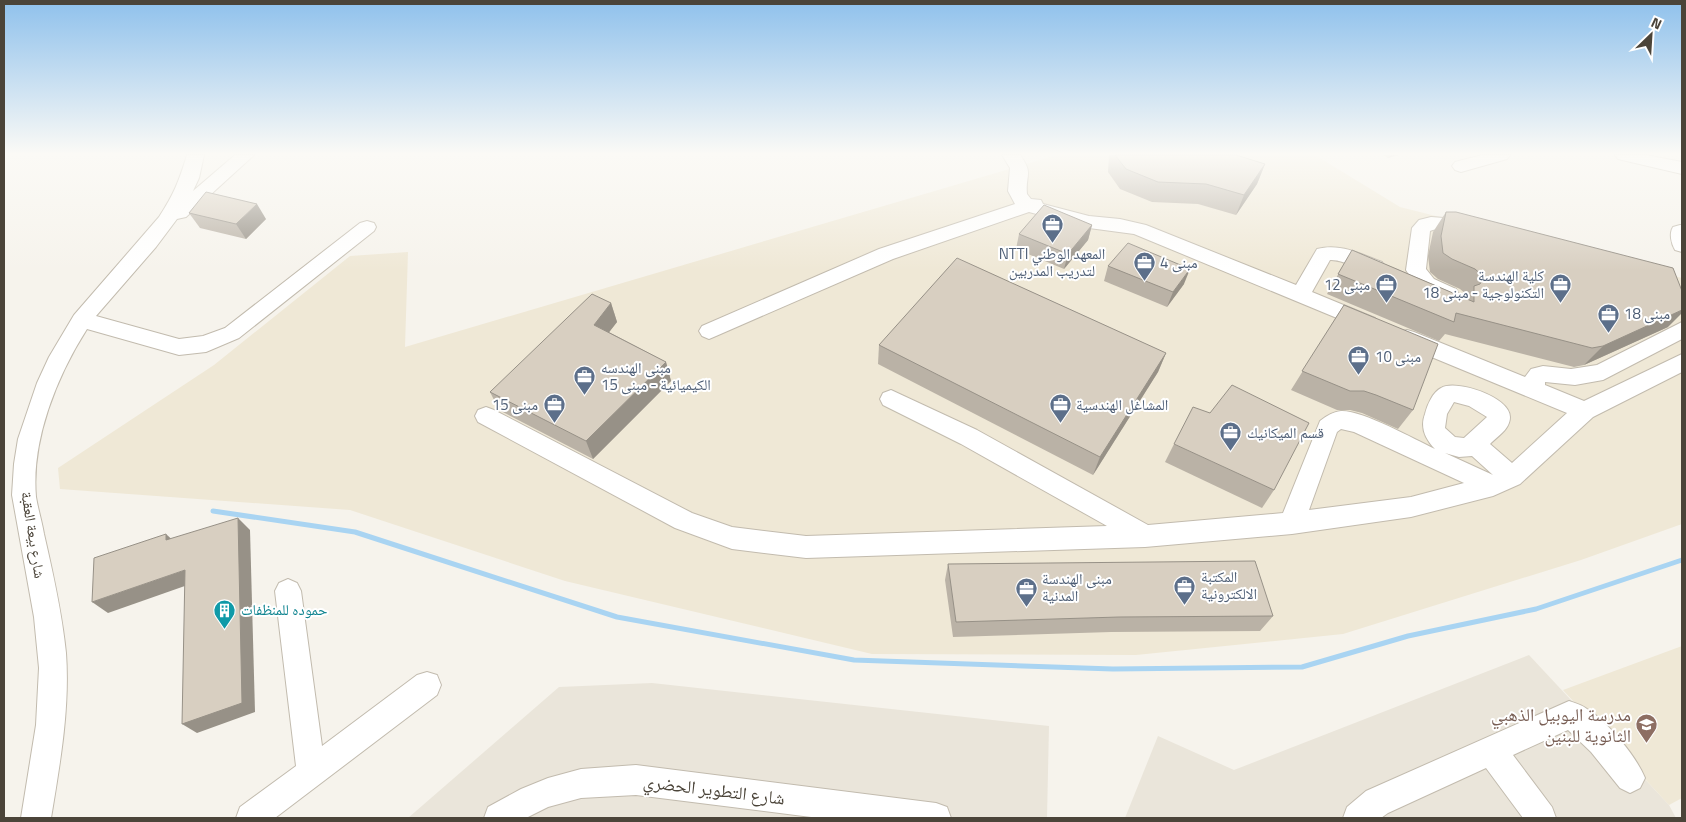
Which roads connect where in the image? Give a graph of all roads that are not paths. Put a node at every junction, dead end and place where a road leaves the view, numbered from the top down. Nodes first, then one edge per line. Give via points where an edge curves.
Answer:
1 (183, 193) edge
2 (200, 193) edge
3 (1018, 193) edge
4 (1034, 206) junction
5 (367, 227) dead end
6 (159, 230) junction
7 (1486, 236) edge
8 (1393, 274) edge
9 (1300, 295) junction
10 (1457, 297) edge
11 (81, 320) junction
12 (1682, 330) edge
13 (709, 331) dead end
14 (1682, 362) edge
15 (1533, 390) junction
16 (891, 399) dead end
17 (1585, 411) junction
18 (486, 416) dead end
19 (1474, 444) dead end
20 (1503, 482) junction
21 (1292, 523) junction
22 (1145, 536) junction
23 (288, 591) dead end
24 (427, 685) dead end
25 (1491, 750) junction
26 (311, 772) junction
27 (1630, 778) dead end
28 (36, 818) edge
29 (251, 818) edge
30 (499, 818) edge
31 (936, 818) edge
32 (1358, 818) edge
33 (1542, 818) edge

1 - 6 street, شارع بيعة العقبة
2 - 6 street, شارع بيعة العقبة
3 - 4 street via 1020,200
4 - 9 street via 1089,222 1139,229
4 - 13 street via 886,254
5 - 11 street via 232,333 206,344 179,347
6 - 11 street, شارع بيعة العقبة
7 - 10 street via 1437,223 1421,228 1415,266 1418,275 1433,288
8 - 9 street via 1344,255 1328,253 1322,256
9 - 15 street
11 - 28 street, شارع بيعة العقبة via 46,390 26,455 24,491 53,668 48,741
12 - 15 street via 1604,372 1570,377 1538,375
14 - 17 street
15 - 17 street
16 - 22 street via 1055,482
17 - 20 street
18 - 22 street via 684,521 732,538 806,547
19 - 20 street
20 - 21 street via 1410,507
20 - 21 street via 1362,425 1340,420 1328,427
21 - 22 street
23 - 26 street
24 - 26 street
25 - 27 street via 1563,717 1575,716
25 - 32 street via 1377,802
25 - 33 street
26 - 29 street
30 - 31 street, شارع التطوير الحضري via 571,784 604,779 636,780

